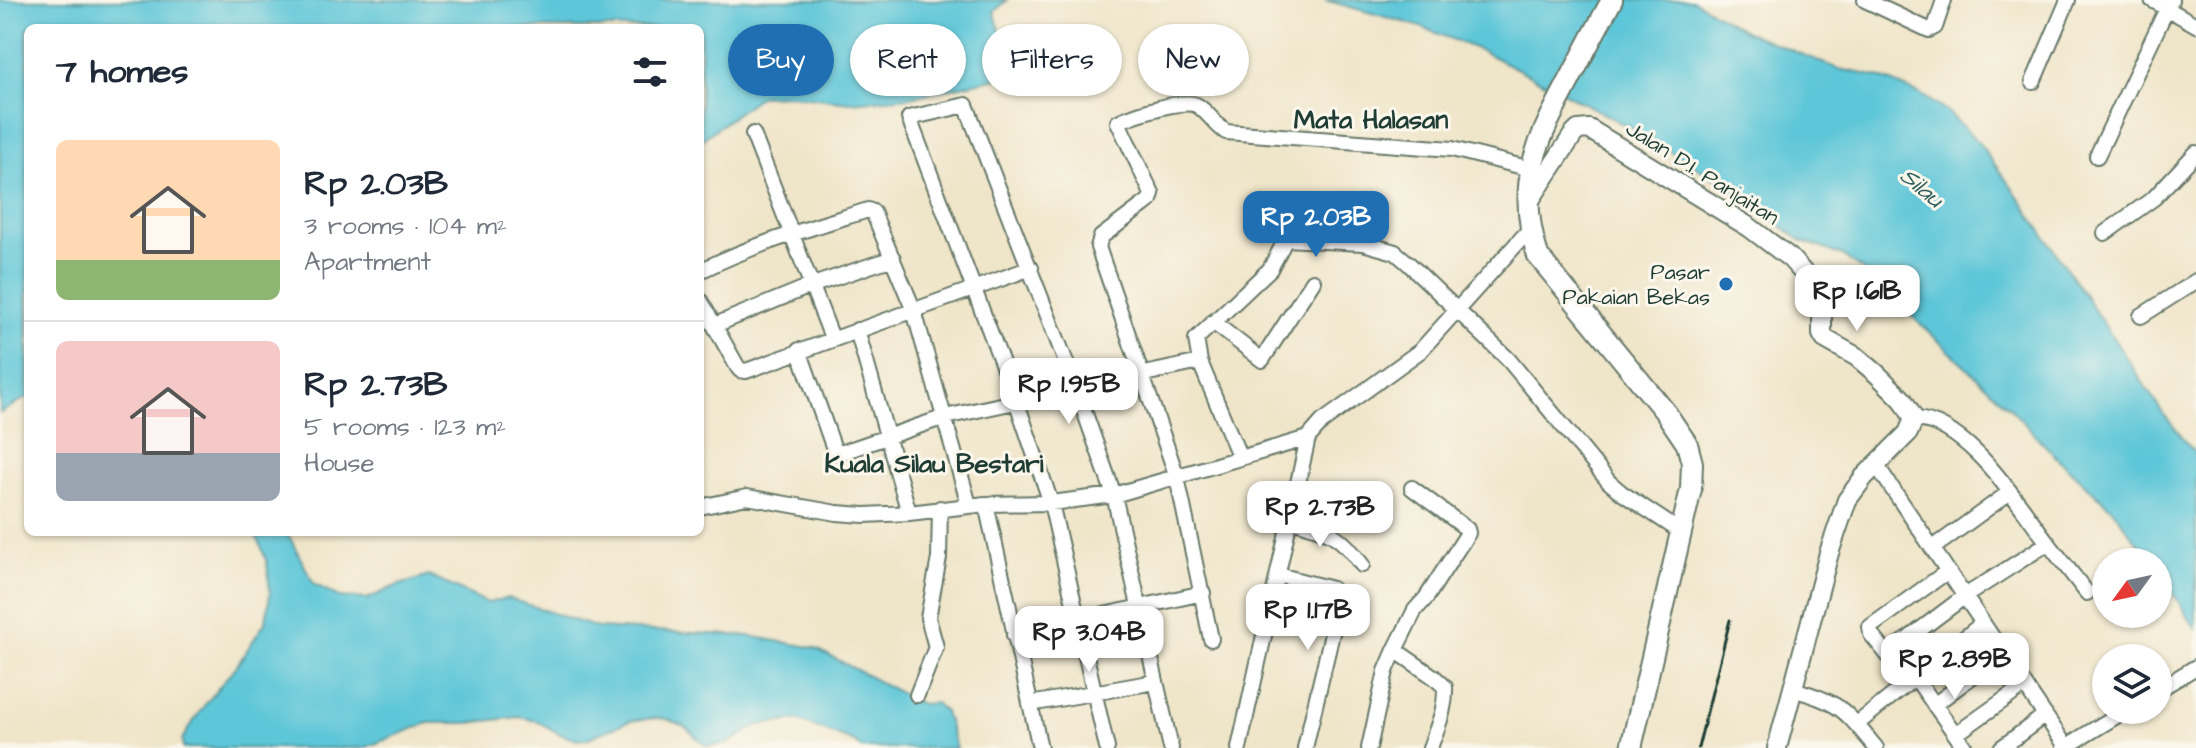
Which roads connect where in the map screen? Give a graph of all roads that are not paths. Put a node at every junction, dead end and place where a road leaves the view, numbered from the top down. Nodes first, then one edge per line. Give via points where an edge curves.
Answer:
1 (1612, 0) edge
2 (1865, 0) edge
3 (1944, 0) edge
4 (2068, 0) edge
5 (2152, 0) edge
6 (2170, 4) edge
7 (2196, 25) edge
8 (2033, 82) dead end
9 (753, 134) dead end
10 (2196, 153) edge
11 (2097, 156) dead end
12 (1531, 169) junction
13 (1528, 203) junction
14 (1530, 229) junction
15 (2105, 233) dead end
16 (790, 234) junction
17 (893, 258) junction
18 (1031, 268) junction
19 (704, 269) edge
20 (1313, 281) dead end
21 (2196, 281) edge
22 (810, 286) junction
23 (974, 290) junction
24 (704, 307) edge
25 (1458, 309) junction
26 (914, 311) junction
27 (2141, 316) dead end
28 (1213, 322) junction
29 (715, 325) junction
30 (857, 330) junction
31 (832, 338) junction
32 (799, 350) junction
33 (1200, 362) junction
34 (1140, 376) junction
35 (1076, 388) junction
36 (1016, 400) junction
37 (945, 417) junction
38 (1914, 419) junction
39 (890, 438) junction
40 (1308, 438) junction
41 (1240, 458) junction
42 (1877, 466) junction
43 (1177, 477) junction
44 (1412, 488) dead end
45 (2010, 492) junction
46 (1114, 495) junction
47 (1051, 503) junction
48 (986, 504) junction
49 (969, 505) junction
50 (704, 506) edge
51 (940, 508) junction
52 (909, 513) junction
53 (1289, 519) junction
54 (1681, 532) junction
55 (2048, 543) junction
56 (1933, 548) junction
57 (1362, 565) dead end
58 (1948, 571) junction
59 (1278, 575) junction
60 (1203, 593) junction
61 (2087, 593) dead end
62 (1965, 596) junction
63 (1141, 607) junction
64 (1079, 621) junction
65 (1983, 623) junction
66 (1014, 635) junction
67 (1211, 639) dead end
68 (1395, 650) junction
69 (2003, 653) junction
70 (1888, 654) junction
71 (2196, 667) edge
72 (1912, 679) junction
73 (1155, 682) junction
74 (2172, 682) edge
75 (2025, 685) junction
76 (1792, 689) junction
77 (1094, 693) junction
78 (917, 695) dead end
79 (1030, 704) junction
80 (1934, 705) junction
81 (2045, 715) junction
82 (1857, 724) junction
83 (2104, 724) edge
84 (1956, 734) junction
85 (1243, 747) edge
86 (1040, 748) edge
87 (1107, 748) edge
88 (1171, 748) edge
89 (1305, 748) edge
90 (1369, 748) edge
91 (1430, 748) edge
92 (1631, 748) edge
93 (1777, 748) edge
94 (1876, 748) edge
95 (1965, 748) edge
96 (2001, 748) edge
97 (2065, 748) edge

1 - 12 highway via 1540,135
2 - 3 street via 1929,30 1935,27
4 - 8 street
5 - 6 street
6 - 7 street
6 - 11 street
9 - 16 street
10 - 15 street via 2154,198
12 - 13 highway
12 - 34 street via 1452,149 1226,132 1188,101 1119,120 1152,194 1097,243
13 - 14 highway
13 - 38 main road, Jalan D.I. Panjaitan via 1573,135 1589,129 1790,258 1818,289 1825,339 1877,374
14 - 25 street
14 - 54 highway via 1538,256 1687,444 1691,489
16 - 17 street via 868,210
16 - 19 street
16 - 22 street
17 - 22 street
17 - 26 street
18 - 23 street
18 - 23 street via 966,105 909,118
18 - 35 street
20 - 28 street via 1262,360
21 - 27 street
22 - 29 street
22 - 31 street
23 - 26 street
23 - 36 street
24 - 29 street
25 - 28 street via 1395,252 1363,243 1292,238 1283,242 1259,281
25 - 40 street via 1420,351 1322,422
25 - 54 street via 1524,377 1603,476
26 - 30 street
26 - 37 street
28 - 33 street via 1196,339
29 - 32 street via 740,370
30 - 31 street
30 - 39 street
31 - 32 street
32 - 39 street via 836,451
33 - 34 street
33 - 41 street
34 - 35 street
34 - 43 street
35 - 36 street
35 - 46 street
36 - 37 street
36 - 47 street
37 - 39 street
37 - 49 street
38 - 42 main road
38 - 45 street via 1944,427 1991,467
39 - 52 street
40 - 41 street
40 - 53 street
41 - 43 street
42 - 56 street
42 - 76 main road via 1855,488 1836,530
43 - 46 street
43 - 60 street
44 - 68 street via 1468,533 1415,610
45 - 55 street
45 - 56 street
46 - 47 street
46 - 63 street
47 - 48 street
47 - 64 street
48 - 49 street
48 - 66 street
49 - 51 street
50 - 52 street via 747,497 837,513
51 - 52 street
51 - 78 street via 939,558 928,618 936,647
53 - 57 street via 1339,537
53 - 59 street
54 - 92 highway
55 - 61 street
55 - 62 street
56 - 58 street
58 - 62 street
58 - 70 street via 1870,627
59 - 85 street
59 - 89 street via 1332,589 1338,597
60 - 63 street
60 - 67 street
62 - 65 street
62 - 70 street
63 - 64 street
63 - 73 street
64 - 66 street
64 - 77 street
65 - 69 street
65 - 72 street
66 - 79 street
68 - 90 street
68 - 91 street via 1445,687 1441,721
69 - 75 street
69 - 80 street
70 - 72 street
71 - 74 street
72 - 80 street
72 - 82 street
73 - 77 street
73 - 88 street
75 - 81 street
75 - 84 street
76 - 82 street via 1827,698
76 - 93 main road
77 - 79 street
77 - 87 street
79 - 86 street
80 - 84 street
81 - 96 street
81 - 97 street
82 - 94 street
83 - 97 street
84 - 95 street

